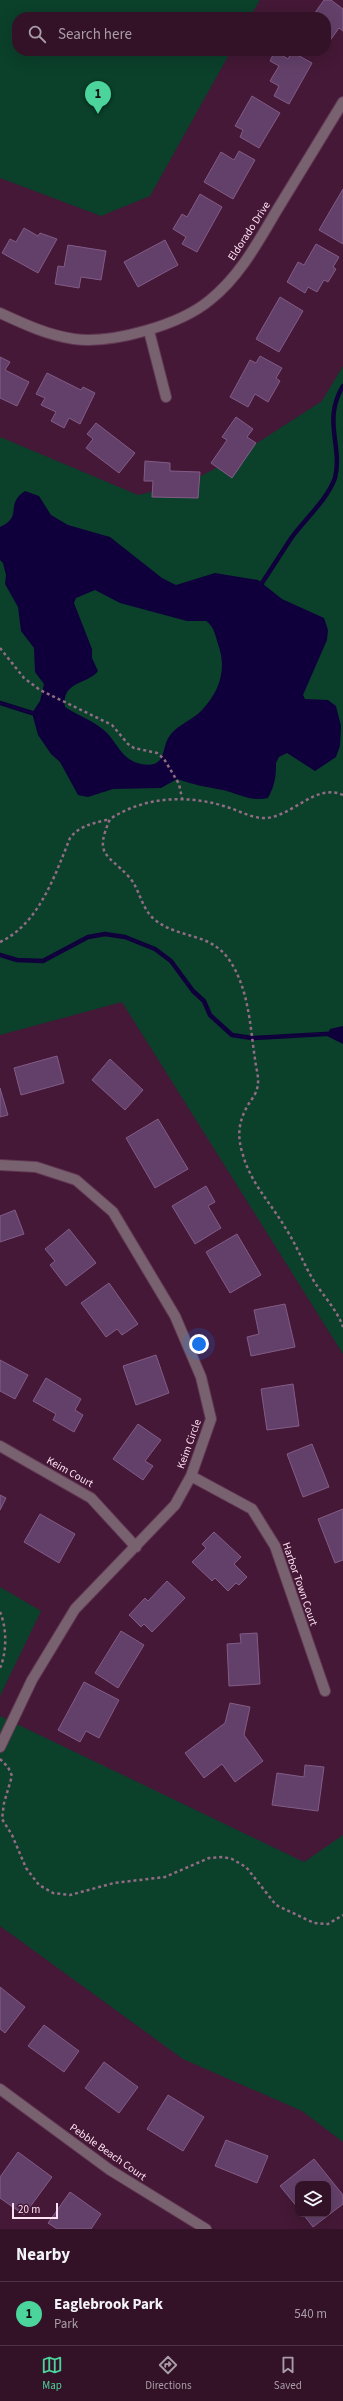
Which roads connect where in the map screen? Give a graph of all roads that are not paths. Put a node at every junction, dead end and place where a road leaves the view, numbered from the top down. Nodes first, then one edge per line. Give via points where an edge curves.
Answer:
1 (343, 102) edge
2 (0, 313) edge
3 (148, 331) junction
4 (166, 397) dead end
5 (0, 1165) edge
6 (0, 1446) edge
7 (191, 1476) junction
8 (136, 1547) junction
9 (325, 1691) dead end
10 (0, 1747) edge
11 (0, 2089) edge
12 (206, 2229) edge

1 - 3 street, Eldorado Drive via 244,264 211,299 190,313
2 - 3 street, Eldorado Drive via 34,329 75,339 113,337
3 - 4 street
5 - 7 street, Keim Circle via 36,1167 76,1180 113,1212 175,1316 201,1377 211,1418
6 - 8 street, Keim Court via 91,1498
7 - 8 street, Keim Circle via 175,1505
7 - 9 street, Harbor Town Court via 252,1509 275,1546
8 - 10 street, Keim Circle via 75,1608 32,1680
11 - 12 street, Pebble Beach Court via 110,2170

